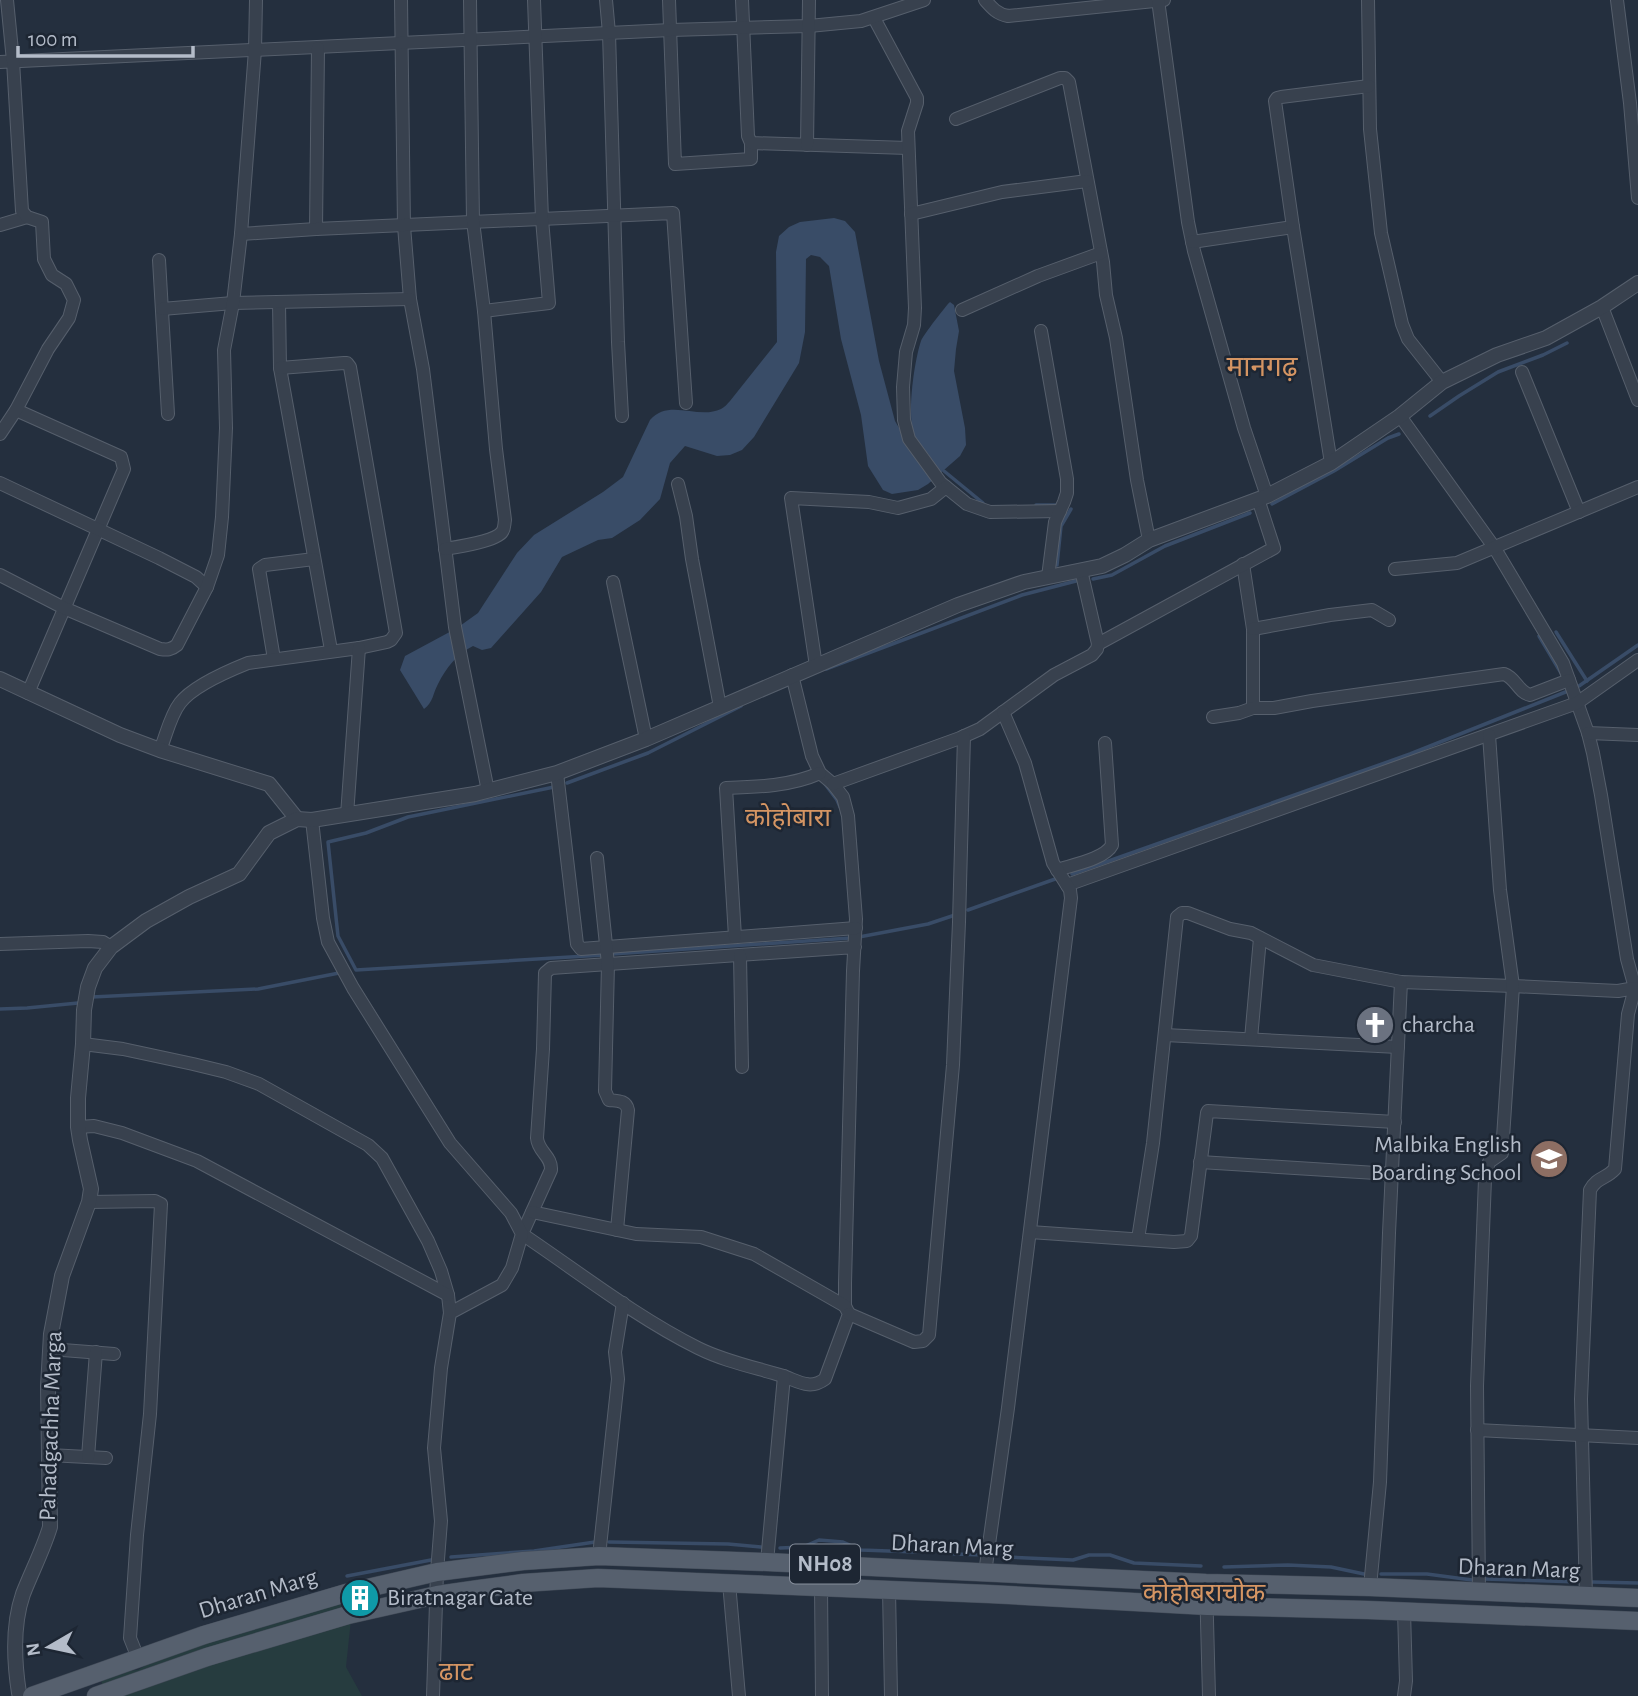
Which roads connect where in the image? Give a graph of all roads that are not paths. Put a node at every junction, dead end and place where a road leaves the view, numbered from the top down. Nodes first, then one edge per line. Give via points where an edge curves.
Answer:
1 (6, 0) edge
2 (256, 0) edge
3 (401, 0) edge
4 (470, 0) edge
5 (534, 0) edge
6 (606, 0) edge
7 (669, 0) edge
8 (742, 0) edge
9 (809, 0) edge
10 (924, 0) edge
11 (985, 0) edge
12 (1158, 0) edge
13 (1164, 0) edge
14 (1368, 0) edge
15 (1617, 0) edge
16 (874, 18) junction
17 (809, 26) junction
18 (743, 28) junction
19 (671, 30) junction
20 (609, 33) junction
21 (535, 37) junction
22 (470, 40) junction
23 (402, 44) junction
24 (318, 48) junction
25 (255, 50) junction
26 (6, 62) edge
27 (1369, 86) junction
28 (956, 118) dead end
29 (751, 143) junction
30 (807, 145) junction
31 (908, 148) junction
32 (1087, 181) junction
33 (1638, 198) edge
34 (911, 214) junction
35 (614, 216) junction
36 (27, 217) junction
37 (542, 219) junction
38 (473, 221) junction
39 (0, 225) edge
40 (404, 226) junction
41 (1293, 227) junction
42 (316, 229) junction
43 (241, 234) junction
44 (1192, 242) junction
45 (1101, 253) junction
46 (159, 260) dead end
47 (1638, 284) edge
48 (410, 299) junction
49 (233, 303) junction
50 (279, 303) junction
51 (1602, 307) junction
52 (162, 309) junction
53 (962, 310) dead end
54 (484, 311) junction
55 (1041, 331) dead end
56 (280, 368) junction
57 (1522, 372) dead end
58 (1442, 382) junction
59 (1638, 400) edge
60 (685, 403) dead end
61 (16, 410) junction
62 (168, 414) dead end
63 (622, 416) dead end
64 (1400, 416) junction
65 (0, 434) edge
66 (1331, 463) junction
67 (0, 483) edge
68 (678, 484) dead end
69 (944, 485) junction
70 (1638, 487) edge
71 (1262, 498) junction
72 (1060, 511) junction
73 (1579, 512) junction
74 (98, 530) junction
75 (1150, 540) junction
76 (1494, 547) junction
77 (446, 549) junction
78 (314, 559) junction
79 (1243, 565) junction
80 (1395, 569) dead end
81 (1081, 570) junction
82 (0, 575) edge
83 (1048, 576) junction
84 (613, 582) dead end
85 (207, 587) junction
86 (64, 608) junction
87 (1389, 620) dead end
88 (1253, 629) junction
89 (1098, 644) junction
90 (359, 648) junction
91 (331, 650) junction
92 (274, 659) junction
93 (1638, 660) edge
94 (817, 666) junction
95 (792, 676) junction
96 (0, 678) edge
97 (1569, 680) junction
98 (29, 692) junction
99 (1577, 703) junction
100 (720, 706) junction
101 (1253, 708) junction
102 (1003, 712) junction
103 (1213, 718) dead end
104 (1588, 733) junction
105 (1489, 735) junction
106 (1638, 735) edge
107 (964, 736) junction
108 (646, 739) junction
109 (1105, 743) dead end
110 (160, 750) junction
111 (557, 773) junction
112 (820, 773) junction
113 (833, 784) junction
114 (488, 791) junction
115 (347, 815) junction
116 (305, 820) junction
117 (597, 858) dead end
118 (1057, 870) junction
119 (1067, 886) junction
120 (856, 928) junction
121 (735, 937) junction
122 (1261, 938) junction
123 (0, 944) edge
124 (111, 947) junction
125 (855, 947) junction
126 (606, 948) junction
127 (740, 955) junction
128 (608, 964) junction
129 (1401, 982) junction
130 (1513, 986) junction
131 (1637, 989) edge
132 (1165, 1035) junction
133 (1251, 1039) junction
134 (83, 1044) junction
135 (1398, 1047) junction
136 (742, 1067) dead end
137 (1395, 1122) junction
138 (78, 1127) junction
139 (1200, 1162) junction
140 (1392, 1174) junction
141 (89, 1202) junction
142 (532, 1212) junction
143 (617, 1230) junction
144 (1030, 1232) junction
145 (522, 1234) junction
146 (1138, 1239) junction
147 (448, 1294) junction
148 (623, 1303) junction
149 (847, 1310) junction
150 (450, 1313) junction
151 (50, 1349) junction
152 (96, 1352) junction
153 (114, 1353) dead end
154 (784, 1376) junction
155 (1477, 1430) junction
156 (1582, 1434) junction
157 (1638, 1438) edge
158 (49, 1455) junction
159 (88, 1457) junction
160 (106, 1458) dead end
161 (599, 1556) junction
162 (767, 1562) junction
163 (437, 1572) junction
164 (985, 1573) junction
165 (729, 1583) junction
166 (1206, 1583) junction
167 (821, 1587) junction
168 (1370, 1587) junction
169 (889, 1590) junction
170 (1479, 1592) junction
171 (437, 1595) junction
172 (1586, 1597) junction
173 (1638, 1598) edge
174 (1207, 1606) junction
175 (1404, 1611) junction
176 (1638, 1621) edge
177 (138, 1658) junction
178 (21, 1696) edge
179 (32, 1696) edge
180 (96, 1696) edge
181 (433, 1696) edge
182 (739, 1696) edge
183 (822, 1696) edge
184 (891, 1696) edge
185 (1209, 1696) edge
186 (1404, 1696) edge

1 - 26 street
2 - 25 street
3 - 23 street
4 - 22 street
5 - 21 street
6 - 20 street
7 - 19 street
8 - 18 street
9 - 17 street
10 - 16 street
11 - 12 street via 993,10 1008,16
12 - 13 street
12 - 44 street
14 - 27 street
15 - 33 street
16 - 17 street
16 - 31 street via 917,98
17 - 18 street
17 - 30 street
18 - 19 street
18 - 29 street
19 - 20 street
19 - 29 street via 675,164 751,159
20 - 21 street
20 - 35 street
21 - 22 street
21 - 37 street
22 - 23 street
22 - 38 street
23 - 24 street
23 - 40 street
24 - 25 street
24 - 42 street
25 - 26 street
25 - 43 street
26 - 36 street via 20,200
27 - 41 street via 1276,99
27 - 58 street via 1381,233 1399,313 1408,339
28 - 32 street via 1065,78
29 - 30 street
30 - 31 street
31 - 34 street
32 - 34 street via 1002,192
32 - 45 street
34 - 69 street via 915,308 905,352 904,420 909,439
35 - 37 street
35 - 60 street via 673,213
35 - 63 street
36 - 39 street
36 - 61 street via 42,222 44,259 74,300 69,318
37 - 38 street
37 - 54 street via 548,303
38 - 40 street
38 - 54 street
40 - 42 street
40 - 48 street
41 - 44 street
41 - 66 street
42 - 43 street
43 - 49 street
44 - 71 street
45 - 53 street
45 - 75 street
46 - 52 street
47 - 51 street, Pahadgachha Marga
48 - 50 street
48 - 77 street
49 - 50 street
49 - 52 street
49 - 85 street via 224,351 222,517 218,555
50 - 56 street
51 - 58 street, Pahadgachha Marga via 1546,338
51 - 59 street
52 - 62 street
54 - 77 street via 504,530 479,542
55 - 72 street via 1067,479
56 - 78 street
56 - 90 street via 347,363 350,368 396,633 391,640
57 - 73 street
58 - 64 street, Pahadgachha Marga
61 - 65 street
61 - 74 street via 121,457 124,468
64 - 66 street, Pahadgachha Marga
64 - 76 street
66 - 71 street, Pahadgachha Marga
67 - 74 street
68 - 100 street
69 - 72 street via 967,503 990,512
69 - 94 street via 930,499 898,508 791,498
70 - 73 street
71 - 75 street, Pahadgachha Marga
71 - 79 street via 1274,548
72 - 83 street
73 - 76 street
74 - 85 street via 196,577
74 - 86 street
75 - 81 street, Pahadgachha Marga via 1102,566
76 - 80 street via 1457,563
76 - 97 street
77 - 114 street via 455,627
78 - 91 street
78 - 92 street via 259,569
79 - 88 street
79 - 89 street
81 - 83 street, Pahadgachha Marga
81 - 89 street
82 - 86 street
83 - 94 street, Pahadgachha Marga via 958,605
84 - 108 street
85 - 86 street via 173,649 160,649
86 - 98 street
87 - 88 street via 1372,610
88 - 101 street
89 - 102 street via 1092,655 1054,675
90 - 91 street
90 - 115 street
91 - 92 street
92 - 110 street via 233,669 185,698
93 - 99 street
94 - 95 street, Pahadgachha Marga
95 - 100 street, Pahadgachha Marga
95 - 112 street
96 - 98 street
97 - 99 street
97 - 101 street via 1530,695 1504,674
98 - 110 street
99 - 104 street
99 - 105 street
100 - 108 street, Pahadgachha Marga
101 - 103 street
102 - 107 street
102 - 118 street via 1025,762
104 - 106 street
104 - 131 street via 1627,959
105 - 119 street
105 - 130 street via 1500,890
107 - 113 street
107 - 149 street via 953,1065 929,1335 914,1342
108 - 111 street, Pahadgachha Marga
109 - 118 street via 1110,851
110 - 116 street via 269,784
111 - 114 street, Pahadgachha Marga
111 - 126 street via 577,944 581,949
112 - 113 street
112 - 121 street via 765,787 726,788
113 - 120 street via 843,796 848,816
114 - 115 street, Pahadgachha Marga
115 - 116 street, Pahadgachha Marga
116 - 124 street, Pahadgachha Marga via 268,833 239,874 146,921
116 - 145 street via 328,942 450,1143 511,1213
117 - 126 street
118 - 119 street
119 - 144 street via 1071,898
120 - 121 street
120 - 125 street
121 - 126 street
122 - 129 street via 1313,965
122 - 132 street via 1188,913 1177,917
122 - 133 street
123 - 124 street via 88,941
124 - 134 street, Pahadgachha Marga via 95,968 88,988
125 - 127 street
125 - 149 street
126 - 128 street
127 - 128 street
127 - 136 street
128 - 142 street via 551,968 545,973 537,1138 551,1170
128 - 143 street via 606,1095 625,1103 628,1110
129 - 130 street
129 - 135 street
130 - 131 street
130 - 155 street via 1502,1153 1489,1162 1485,1179
131 - 156 street via 1628,1014 1615,1170 1598,1179 1590,1190
132 - 133 street
132 - 146 street
133 - 135 street
134 - 138 street, Pahadgachha Marga
134 - 147 street via 226,1072 259,1084 368,1145 382,1157 428,1241
135 - 137 street
137 - 139 street via 1208,1111
137 - 140 street
138 - 141 street, Pahadgachha Marga via 91,1189
138 - 147 street via 122,1133 197,1161
139 - 140 street
139 - 146 street via 1189,1239
140 - 168 street via 1380,1482
141 - 151 street, Pahadgachha Marga via 62,1276
141 - 177 street via 161,1204 150,1414 130,1638
142 - 143 street
142 - 145 street
143 - 149 street via 701,1237 754,1254
144 - 146 street
144 - 164 street
145 - 148 street
145 - 150 street via 502,1285
147 - 150 street
148 - 154 street via 699,1349
148 - 161 street
149 - 154 street via 825,1379 809,1385
150 - 163 street via 434,1448 441,1521
151 - 152 street
151 - 158 street, Pahadgachha Marga
152 - 153 street
152 - 159 street
154 - 162 street
155 - 156 street
155 - 170 street
156 - 157 street
156 - 172 street
158 - 159 street
158 - 178 street, Pahadgachha Marga via 50,1527 22,1597 15,1635
159 - 160 street
161 - 162 main road, Dharan Marg / NH08
161 - 163 main road, Dharan Marg / NH08
162 - 164 main road, Dharan Marg / NH08
163 - 171 street
163 - 177 main road, Dharan Marg / NH08 via 346,1593
164 - 166 main road, Dharan Marg / NH08
165 - 167 main road, Dharan Marg / NH08
165 - 171 main road, Dharan Marg / NH08 via 598,1578
165 - 182 street
166 - 168 main road, Dharan Marg / NH08
166 - 174 street
167 - 169 main road, Dharan Marg / NH08
167 - 183 street
168 - 170 main road, Dharan Marg / NH08
169 - 174 main road, Dharan Marg / NH08
169 - 184 street
170 - 172 main road, Dharan Marg / NH08
171 - 180 main road, Dharan Marg / NH08 via 348,1615
171 - 181 street
172 - 173 main road, Dharan Marg / NH08
174 - 175 main road, Dharan Marg / NH08
174 - 185 street
175 - 176 main road, Dharan Marg / NH08
175 - 186 street
177 - 179 main road, Dharan Marg / NH08

